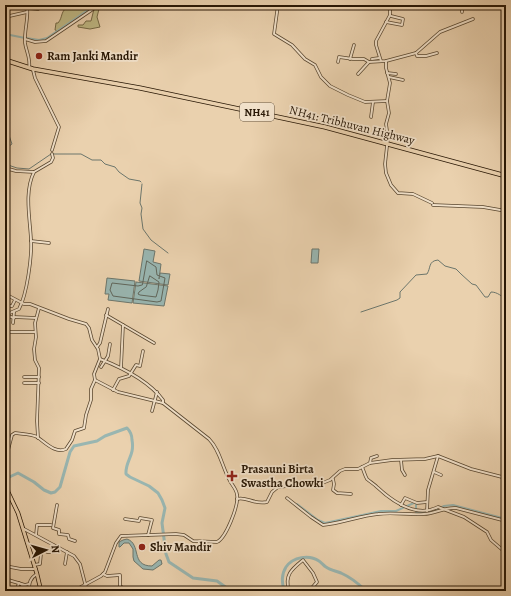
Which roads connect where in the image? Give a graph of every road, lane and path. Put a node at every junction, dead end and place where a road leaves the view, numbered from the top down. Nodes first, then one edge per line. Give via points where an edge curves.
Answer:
1 (6, 5) edge
2 (44, 5) edge
3 (99, 5) edge
4 (278, 5) edge
5 (390, 5) edge
6 (462, 5) edge
7 (27, 6) edge
8 (28, 12) junction
9 (462, 12) dead end
10 (391, 16) dead end
11 (6, 17) edge
12 (473, 19) dead end
13 (386, 22) junction
14 (25, 39) junction
15 (354, 45) dead end
16 (416, 53) junction
17 (437, 53) dead end
18 (372, 58) dead end
19 (379, 58) junction
20 (350, 59) junction
21 (5, 60) edge
22 (381, 61) junction
23 (386, 61) junction
24 (338, 62) dead end
25 (369, 62) junction
26 (31, 68) junction
27 (387, 73) junction
28 (358, 74) dead end
29 (396, 74) dead end
30 (389, 77) junction
31 (403, 80) dead end
32 (387, 101) junction
33 (373, 102) junction
34 (371, 117) dead end
35 (387, 144) junction
36 (52, 150) dead end
37 (52, 154) dead end
38 (5, 168) edge
39 (34, 172) junction
40 (506, 176) edge
41 (506, 211) edge
42 (31, 242) junction
43 (49, 243) dead end
44 (5, 295) edge
45 (15, 300) junction
46 (22, 303) junction
47 (5, 306) edge
48 (39, 308) junction
49 (108, 309) dead end
50 (14, 312) junction
51 (5, 315) edge
52 (106, 315) junction
53 (14, 318) junction
54 (36, 318) junction
55 (13, 323) dead end
56 (123, 325) junction
57 (5, 332) edge
58 (35, 332) junction
59 (154, 342) dead end
60 (110, 344) dead end
61 (97, 348) junction
62 (143, 352) dead end
63 (100, 359) junction
64 (105, 361) junction
65 (102, 367) dead end
66 (121, 368) junction
67 (131, 374) junction
68 (24, 377) dead end
69 (39, 377) junction
70 (95, 380) junction
71 (24, 383) dead end
72 (39, 383) junction
73 (114, 390) junction
74 (157, 392) junction
75 (154, 400) junction
76 (163, 402) junction
77 (152, 411) dead end
78 (38, 438) junction
79 (5, 453) edge
80 (376, 456) dead end
81 (438, 456) junction
82 (401, 460) junction
83 (5, 461) edge
84 (370, 463) junction
85 (362, 468) junction
86 (434, 472) junction
87 (405, 475) dead end
88 (441, 475) dead end
89 (506, 478) edge
90 (333, 479) junction
91 (7, 494) edge
92 (351, 494) dead end
93 (287, 498) dead end
94 (237, 499) junction
95 (427, 502) junction
96 (57, 505) dead end
97 (401, 505) junction
98 (442, 509) junction
99 (427, 511) junction
100 (125, 519) dead end
101 (506, 521) edge
102 (51, 525) dead end
103 (23, 529) junction
104 (36, 535) junction
105 (148, 535) junction
106 (75, 541) dead end
107 (53, 545) junction
108 (47, 552) dead end
109 (67, 552) junction
110 (506, 553) edge
111 (41, 554) dead end
112 (34, 564) junction
113 (65, 564) dead end
114 (5, 566) edge
115 (36, 569) junction
116 (37, 574) junction
117 (103, 574) junction
118 (5, 579) edge
119 (9, 580) junction
120 (20, 583) junction
121 (29, 585) junction
122 (24, 586) junction
123 (85, 586) junction
124 (5, 587) edge
125 (82, 588) junction
126 (41, 590) edge
127 (71, 590) edge
128 (16, 591) edge
129 (23, 591) edge
130 (29, 591) edge
131 (82, 591) edge
132 (87, 591) edge
133 (128, 591) edge
134 (289, 591) edge
135 (306, 591) edge

1 - 11 street
2 - 7 street via 38,9
3 - 14 street via 46,41 35,42
4 - 33 street via 274,34 292,45 305,59 315,65 321,77 330,86 360,100
5 - 13 street via 390,15
6 - 9 street
7 - 8 street
8 - 11 street
8 - 14 street
10 - 13 street via 403,19 402,25
12 - 16 street via 440,32
13 - 19 street via 376,41
14 - 26 street
15 - 20 street
16 - 17 street via 417,56 426,56
16 - 23 street
18 - 19 street
19 - 22 street
20 - 24 street via 340,57
20 - 25 street via 364,59
21 - 26 highway, NH41: Tribhuvan Highway / NH41
22 - 23 street
22 - 25 street
23 - 27 street
25 - 28 street
26 - 35 highway, NH41: Tribhuvan Highway / NH41 via 325,127
26 - 36 street via 59,127
27 - 29 street
27 - 30 street
30 - 31 street
30 - 32 street
32 - 33 street
32 - 35 street
33 - 34 street
35 - 40 highway, NH41: Tribhuvan Highway / NH41
35 - 41 street via 386,173 398,193 418,196 432,204
37 - 39 street via 51,162
38 - 39 street
39 - 42 street via 29,192
42 - 43 street
42 - 46 street via 30,265
44 - 45 street
45 - 46 street
45 - 47 street via 12,306
46 - 48 street
46 - 50 street
48 - 54 street
48 - 61 street via 86,324
49 - 52 street
50 - 51 street
50 - 53 street
51 - 53 street
52 - 56 street
52 - 61 street
53 - 54 street
53 - 55 street
54 - 58 street
56 - 59 street
56 - 66 street
57 - 58 street
58 - 69 street via 35,360 39,368
60 - 64 street
61 - 63 street
62 - 67 street via 140,366 136,364
63 - 64 street
63 - 70 street via 94,374
64 - 65 street
64 - 66 street
66 - 67 street
67 - 73 street via 119,379
67 - 74 street
68 - 69 street
69 - 72 street
70 - 73 street
70 - 78 street via 84,428 75,431 66,449 49,446
71 - 72 street
72 - 78 street
73 - 75 street
74 - 75 street
74 - 76 street
75 - 76 street
75 - 77 street
76 - 94 street via 213,442 237,492
78 - 79 street via 13,433
80 - 84 street via 371,458
81 - 82 street
81 - 86 street
81 - 89 street via 471,469
82 - 84 street
82 - 87 street
83 - 91 main road
84 - 85 street
85 - 90 street via 345,469
85 - 97 street via 368,480
86 - 88 street
86 - 95 street
90 - 92 street via 333,490 337,493
90 - 94 street via 320,483 278,487 267,502 263,503
91 - 103 main road via 18,513
93 - 98 street via 323,525 375,514 424,514
94 - 105 street via 229,526 220,541 205,543 176,534
95 - 97 street via 416,503 405,498
95 - 99 street
96 - 106 street via 53,528 59,530 59,534 68,535 69,539
97 - 99 street
98 - 99 street via 438,507
98 - 101 street via 456,508
98 - 110 street via 464,517 487,532
100 - 105 street via 152,520
102 - 104 street via 37,525
103 - 104 street
103 - 112 main road
104 - 107 street
105 - 117 street via 118,538
107 - 108 street via 52,552
107 - 109 street
109 - 113 street
109 - 123 street via 78,561
111 - 112 street via 40,564
112 - 115 main road
114 - 115 street
115 - 116 main road
116 - 121 street
116 - 126 main road
117 - 123 street
117 - 133 street via 120,575 120,586
118 - 119 street
119 - 120 street
119 - 124 street
120 - 122 street
120 - 128 street
121 - 122 street
121 - 130 street
122 - 129 street
123 - 125 street
123 - 132 street
125 - 127 street
125 - 131 street
126 - 127 street
134 - 135 street via 289,573 303,560 317,582

